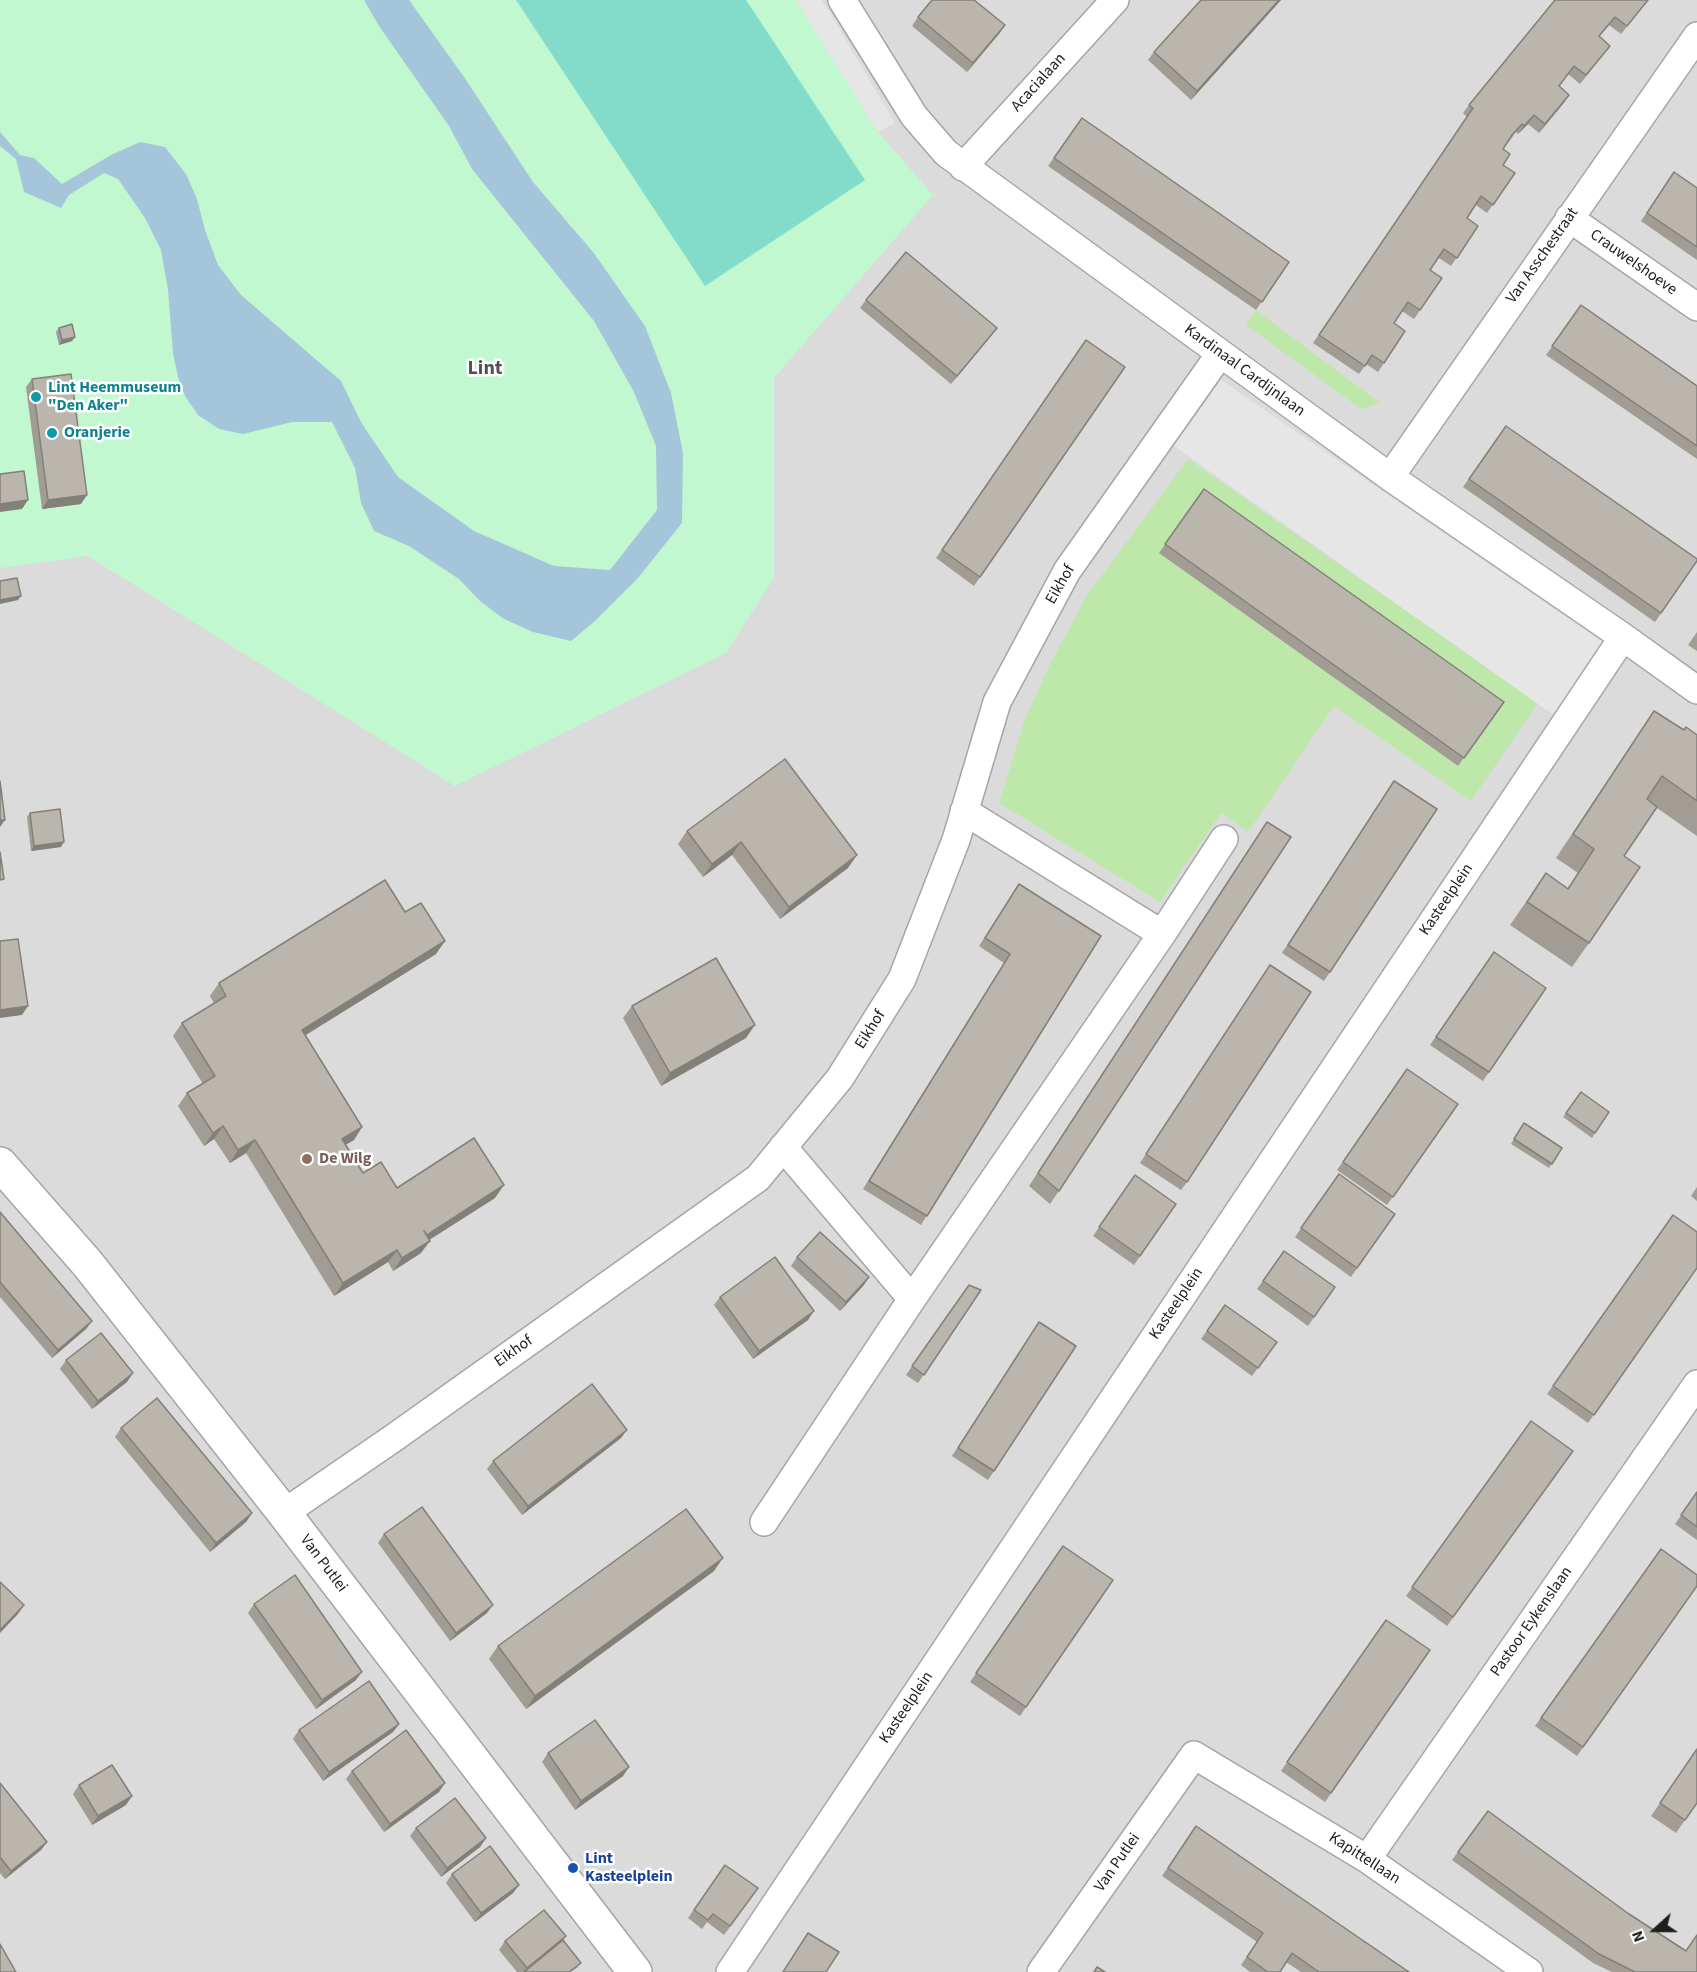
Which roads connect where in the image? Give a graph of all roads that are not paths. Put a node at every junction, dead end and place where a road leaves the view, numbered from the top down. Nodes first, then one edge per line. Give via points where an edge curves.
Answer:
1 (842, 0) edge
2 (1115, 0) edge
3 (1697, 36) edge
4 (963, 167) junction
5 (1569, 218) junction
6 (1697, 307) edge
7 (1220, 354) junction
8 (1390, 477) junction
9 (1623, 637) junction
10 (1697, 690) edge
11 (964, 811) junction
12 (1224, 839) dead end
13 (1162, 934) junction
14 (783, 1147) junction
15 (0, 1164) edge
16 (912, 1299) junction
17 (1697, 1384) edge
18 (284, 1513) junction
19 (764, 1522) dead end
20 (1194, 1755) joint
21 (1367, 1859) junction
22 (635, 1972) edge
23 (730, 1972) edge
24 (1041, 1972) edge
25 (1529, 1972) edge

1 - 4 street, Kardinaal Cardijnlaan via 914,116
2 - 4 street, Acacialaan
3 - 5 street, Van Asschestraat
4 - 7 street, Kardinaal Cardijnlaan
5 - 6 street, Crauwelshoeve
5 - 8 street, Van Asschestraat
7 - 8 street, Kardinaal Cardijnlaan
7 - 11 street, Eikhof via 1067,571 997,702
8 - 9 street, Kardinaal Cardijnlaan
9 - 10 street, Kardinaal Cardijnlaan
9 - 23 street, Kasteelplein
11 - 13 street
11 - 14 street, Eikhof via 902,979 840,1078
12 - 13 street
13 - 16 street
14 - 16 street
14 - 18 street, Eikhof via 758,1178
15 - 18 street, Van Putlei via 87,1263
16 - 19 street
17 - 21 street, Pastoor Eykenslaan
18 - 22 street, Van Putlei
20 - 21 street, Kapittellaan
20 - 24 street, Van Putlei
21 - 25 street, Kapittellaan

